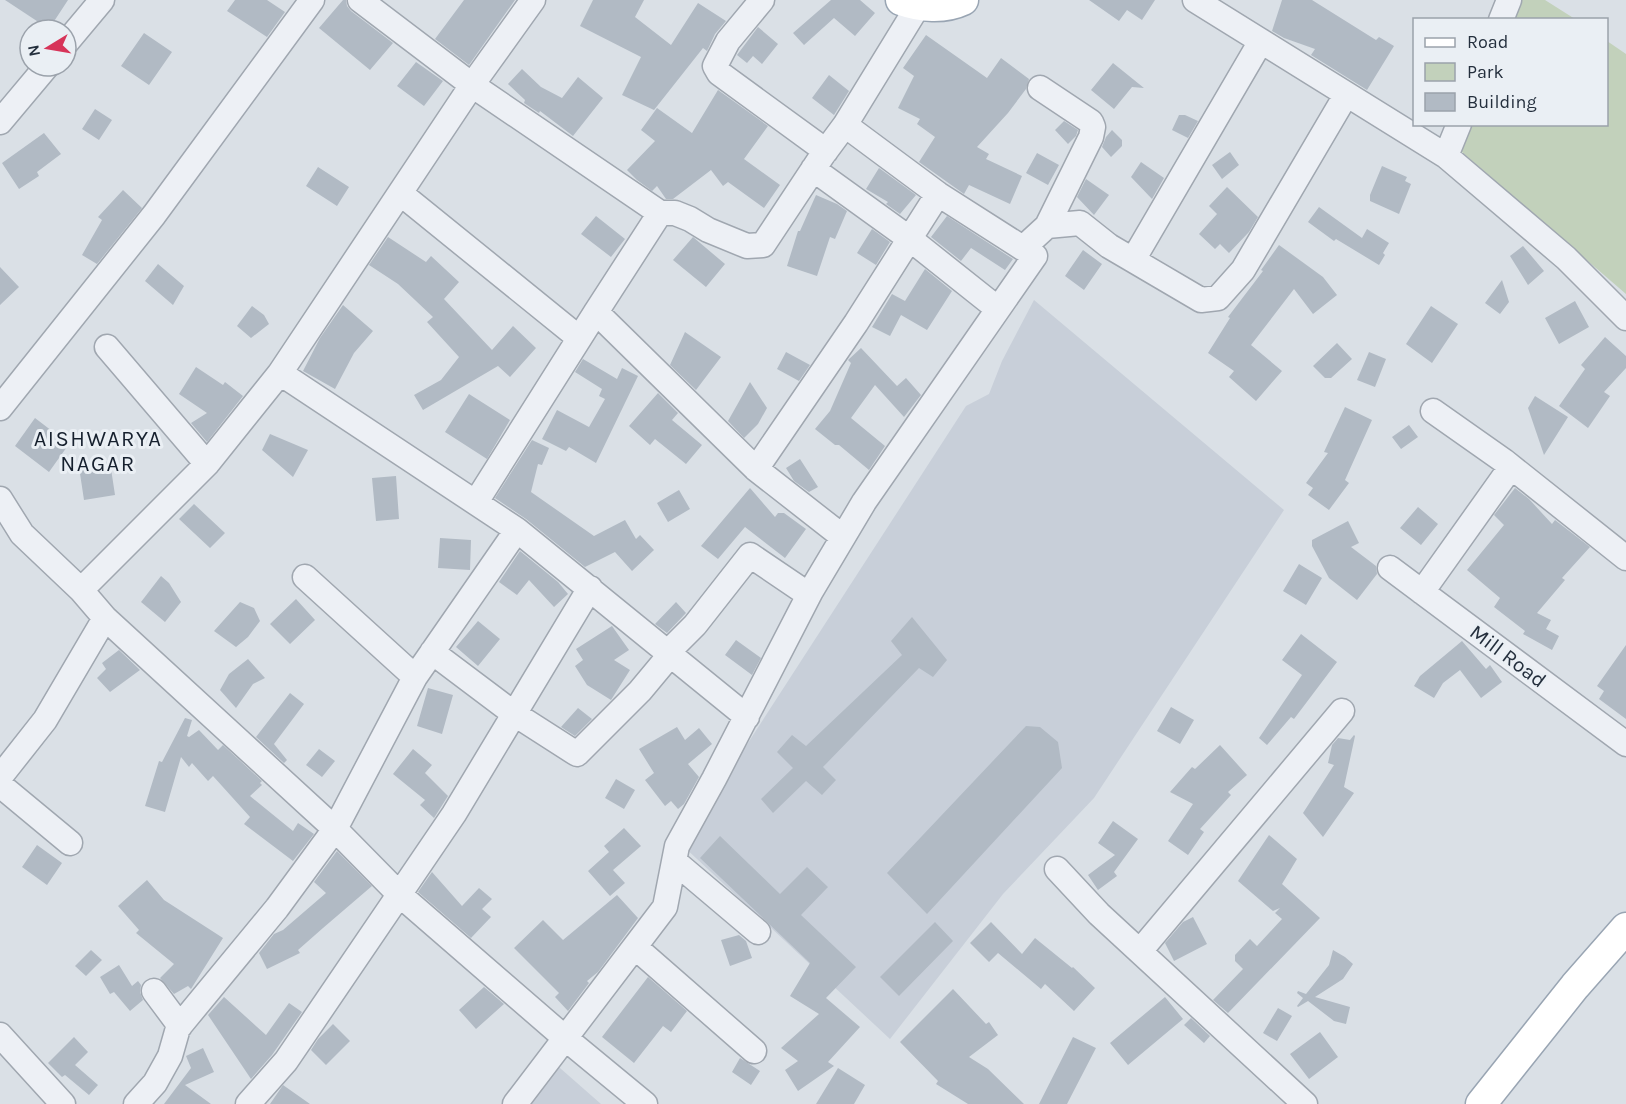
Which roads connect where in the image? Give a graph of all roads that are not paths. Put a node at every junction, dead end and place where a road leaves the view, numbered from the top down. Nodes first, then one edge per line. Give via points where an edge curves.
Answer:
1 (102, 0) edge
2 (312, 0) edge
3 (360, 0) edge
4 (533, 0) edge
5 (762, 0) edge
6 (963, 0) edge
7 (1195, 0) edge
8 (1509, 0) edge
9 (910, 3) edge
10 (1502, 18) edge
11 (78, 29) edge
12 (1261, 41) junction
13 (37, 78) edge
14 (472, 85) junction
15 (1040, 88) dead end
16 (1346, 94) junction
17 (0, 122) edge
18 (845, 125) junction
19 (1458, 126) edge
20 (1446, 156) junction
21 (819, 160) junction
22 (400, 194) junction
23 (938, 194) junction
24 (660, 213) junction
25 (1047, 226) junction
26 (910, 238) junction
27 (1035, 256) junction
28 (1133, 260) junction
29 (998, 309) junction
30 (596, 312) junction
31 (1626, 318) edge
32 (579, 338) junction
33 (107, 347) dead end
34 (280, 373) junction
35 (0, 408) edge
36 (1432, 411) dead end
37 (207, 464) junction
38 (1511, 467) junction
39 (756, 469) junction
40 (0, 499) edge
41 (476, 502) junction
42 (517, 530) junction
43 (843, 537) junction
44 (1626, 558) edge
45 (1390, 568) dead end
46 (305, 577) dead end
47 (590, 588) junction
48 (81, 590) junction
49 (1422, 592) junction
50 (809, 595) junction
51 (105, 618) junction
52 (432, 652) junction
53 (670, 655) junction
54 (415, 676) junction
55 (1342, 711) dead end
56 (513, 713) junction
57 (747, 717) junction
58 (1626, 744) edge
59 (0, 777) edge
60 (0, 785) edge
61 (335, 829) junction
62 (70, 843) dead end
63 (674, 861) junction
64 (1057, 869) dead end
65 (400, 895) junction
66 (1626, 928) edge
67 (758, 932) dead end
68 (635, 947) junction
69 (1140, 951) junction
70 (154, 991) dead end
71 (180, 1026) junction
72 (0, 1035) edge
73 (565, 1038) junction
74 (754, 1051) dead end
75 (63, 1104) edge
76 (136, 1104) edge
77 (248, 1104) edge
78 (515, 1104) edge
79 (645, 1104) edge
80 (1305, 1104) edge
81 (1481, 1104) edge

1 - 11 street
2 - 35 street via 154,215
3 - 14 street
4 - 14 street
5 - 21 street via 728,41 715,66
6 - 9 main road via 953,4
7 - 12 street
8 - 10 street
9 - 18 street
12 - 16 street
12 - 28 street
13 - 17 street
14 - 22 street
14 - 24 street
15 - 25 street via 1093,127
16 - 20 street
16 - 28 street via 1243,270 1218,298 1201,300
18 - 21 street
18 - 23 street
19 - 20 street
20 - 31 street via 1566,258
21 - 24 street via 763,244 747,246 675,213
21 - 26 street
22 - 32 street
22 - 34 street
23 - 26 street
23 - 27 street
24 - 30 street
25 - 27 street via 1023,248
25 - 28 street via 1080,223
26 - 29 street
26 - 39 street
27 - 29 street
29 - 43 street
30 - 32 street
30 - 39 street
32 - 41 street
33 - 37 street
34 - 37 street
34 - 41 street
36 - 38 street
37 - 48 street
38 - 44 street
38 - 49 street
39 - 43 street
40 - 48 street via 22,534
41 - 42 street
42 - 47 street
42 - 52 street
43 - 50 street
45 - 49 street, Mill Road
46 - 54 street
47 - 53 street
47 - 56 street
48 - 51 street
49 - 58 street, Mill Road
50 - 53 street via 750,555
50 - 57 street
51 - 59 street via 45,720
51 - 61 street
52 - 54 street
52 - 56 street
53 - 56 street via 577,754
53 - 57 street
54 - 61 street
55 - 69 street
56 - 65 street via 454,814
57 - 63 street via 677,846
60 - 62 street
61 - 65 street
61 - 71 street via 277,908
63 - 67 street
63 - 68 street via 665,907
64 - 69 street
65 - 73 street
65 - 77 street via 286,1061
66 - 81 main road
68 - 73 street
68 - 74 street
69 - 80 street
70 - 71 street
71 - 76 street via 155,1083
72 - 75 street
73 - 78 street
73 - 79 street

